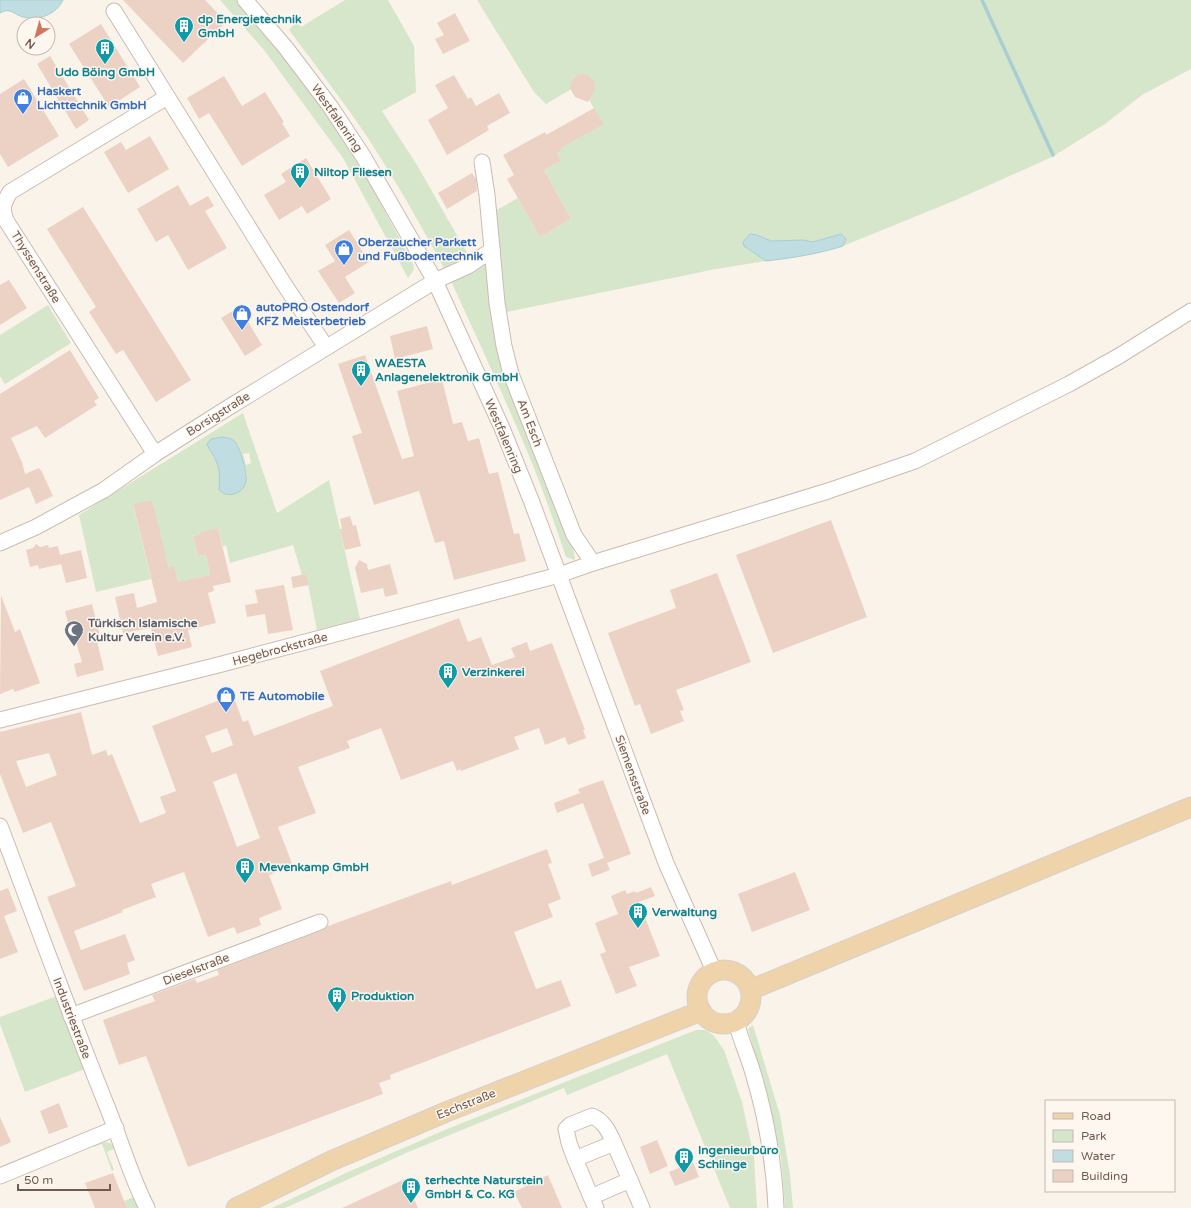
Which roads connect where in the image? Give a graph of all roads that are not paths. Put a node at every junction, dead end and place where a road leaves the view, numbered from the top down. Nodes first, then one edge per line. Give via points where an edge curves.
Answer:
1 (245, 0) edge
2 (114, 11) dead end
3 (167, 97) junction
4 (482, 162) dead end
5 (492, 250) junction
6 (435, 281) junction
7 (1191, 311) edge
8 (326, 348) junction
9 (154, 454) junction
10 (0, 543) edge
11 (593, 562) junction
12 (559, 575) junction
13 (0, 720) edge
14 (1191, 807) edge
15 (0, 826) edge
16 (320, 922) dead end
17 (714, 971) junction
18 (750, 990) junction
19 (701, 1011) junction
20 (71, 1016) junction
21 (736, 1021) junction
22 (116, 1128) junction
23 (614, 1143) junction
24 (575, 1159) junction
25 (0, 1176) edge
26 (630, 1180) junction
27 (593, 1202) edge
28 (147, 1208) edge
29 (236, 1208) edge
30 (642, 1208) edge
31 (776, 1208) edge

1 - 6 street, Westfalenring via 330,106
2 - 3 street
3 - 8 street
3 - 9 street, Thyssenstraße via 10,192 4,202 3,213
4 - 5 street, Am Esch
5 - 6 street via 468,266
5 - 11 street, Am Esch via 497,303 511,374 574,535
6 - 8 street, Borsigstraße
6 - 12 street, Westfalenring via 502,428
7 - 11 street, Hegebrockstraße via 1069,384 915,461 828,491
8 - 9 street, Borsigstraße
9 - 10 street, Borsigstraße via 104,490 36,527
11 - 12 street, Hegebrockstraße
12 - 13 street, Hegebrockstraße
12 - 17 street, Siemensstraße via 666,863
14 - 18 main road
15 - 20 street, Industriestraße
16 - 20 street, Dieselstraße
17 - 18 main road via 731,971 740,975
17 - 19 main road via 706,976 698,988 697,1002
18 - 21 main road via 749,1007
19 - 21 main road via 717,1023 727,1024
19 - 29 main road, Eschstraße via 446,1112 331,1161
20 - 22 street, Industriestraße
21 - 31 street via 753,1073 768,1138
22 - 25 street
22 - 28 street, Industriestraße via 136,1187
23 - 24 street
23 - 24 street via 598,1118 592,1116 570,1125 566,1129
23 - 26 street
24 - 27 street
26 - 27 street
26 - 30 street

